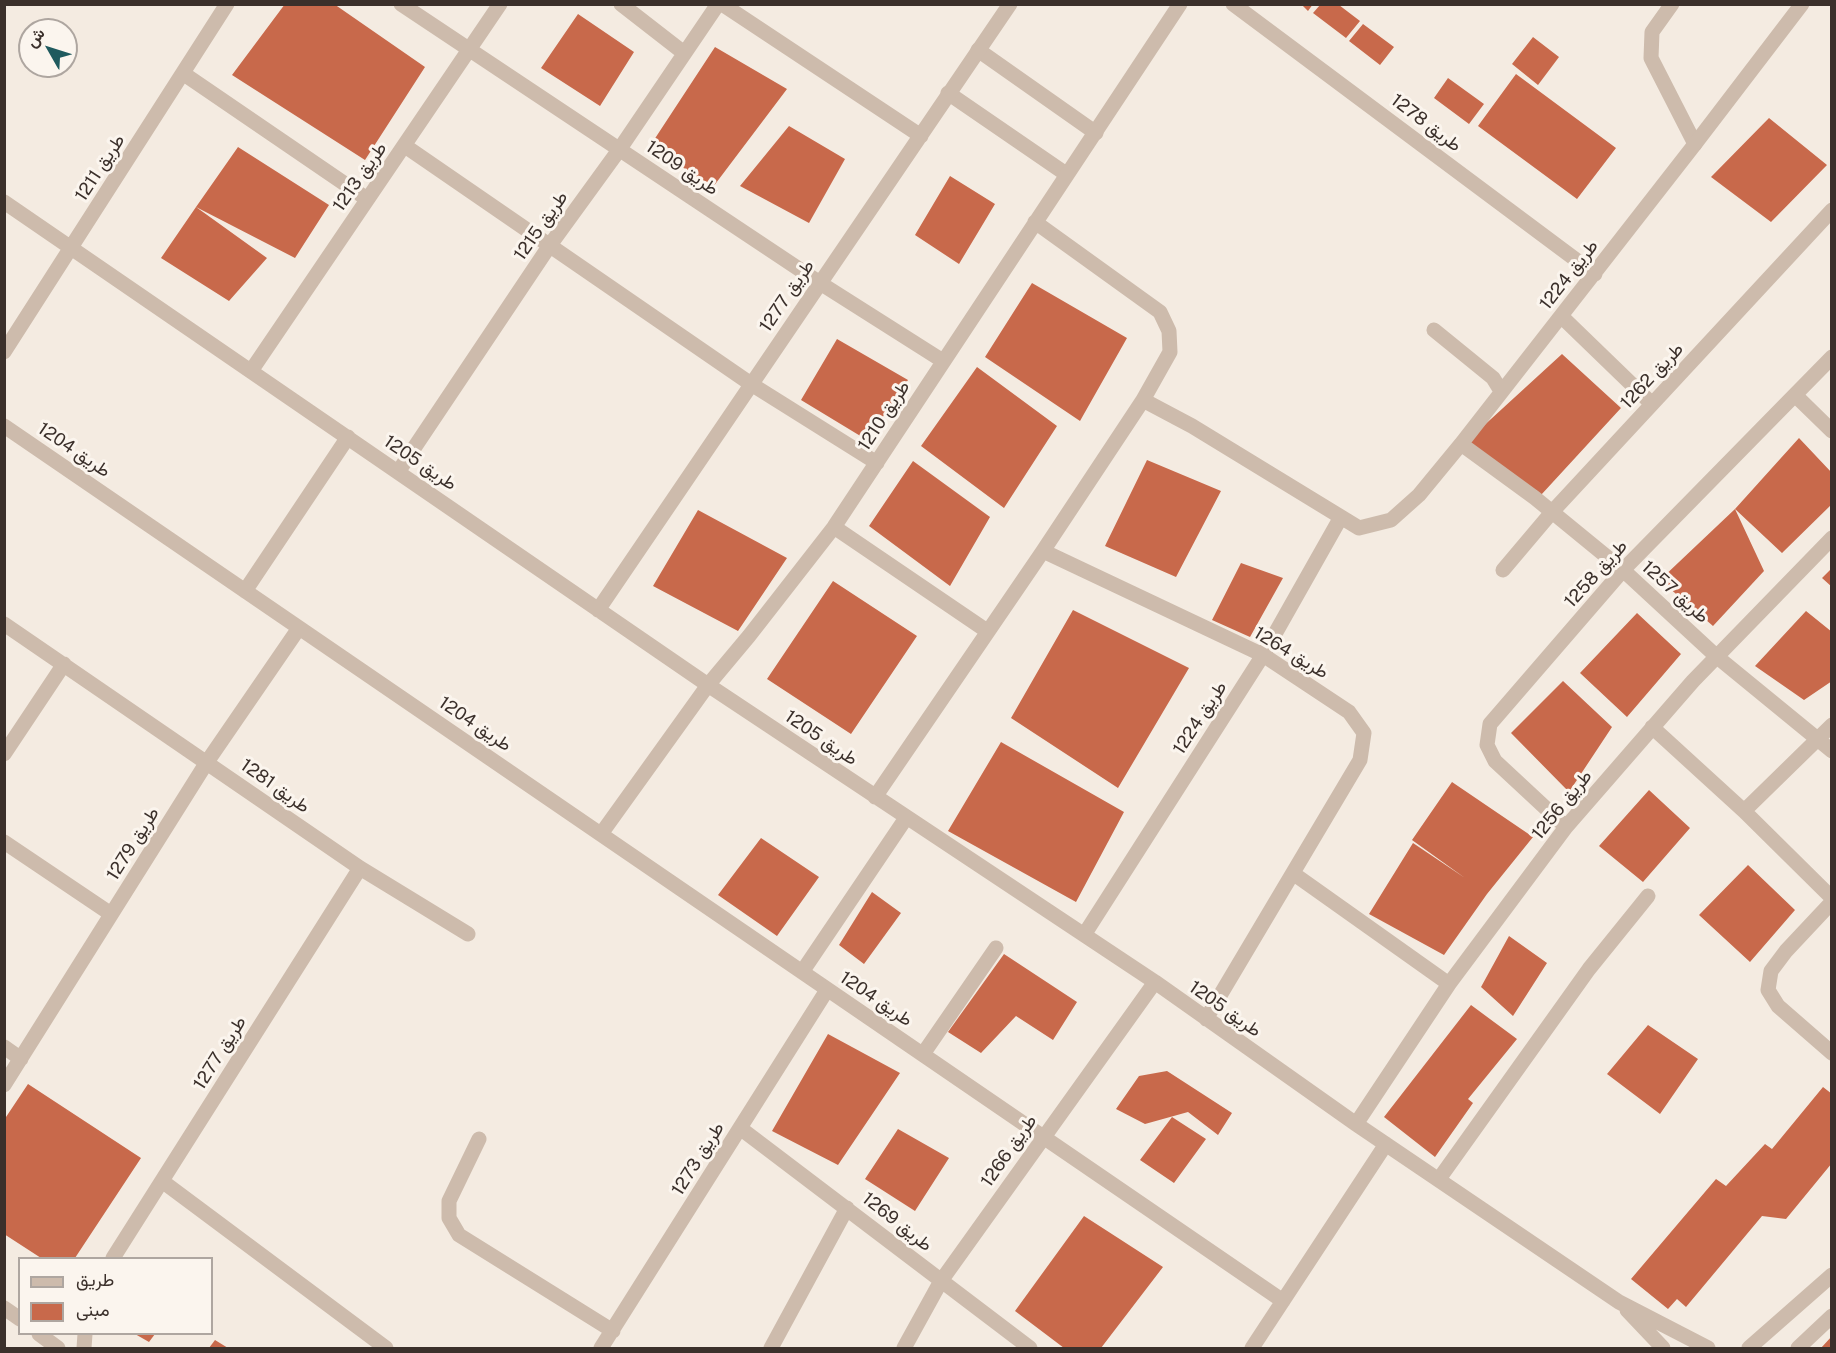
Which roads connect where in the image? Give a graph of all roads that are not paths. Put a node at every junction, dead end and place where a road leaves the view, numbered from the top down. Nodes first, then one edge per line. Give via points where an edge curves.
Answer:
1 (227, 4) edge
2 (401, 4) edge
3 (500, 4) edge
4 (621, 4) edge
5 (720, 4) edge
6 (1180, 4) edge
7 (1233, 4) edge
8 (1672, 4) edge
9 (1802, 4) edge
10 (1006, 6) edge
11 (470, 50) junction
12 (978, 50) junction
13 (684, 53) junction
14 (184, 74) junction
15 (948, 93) junction
16 (1096, 133) junction
17 (921, 136) junction
18 (1695, 144) junction
19 (405, 146) junction
20 (620, 150) junction
21 (1066, 174) junction
22 (368, 200) junction
23 (4, 202) edge
24 (1832, 210) edge
25 (1035, 222) junction
26 (550, 245) junction
27 (71, 247) junction
28 (1595, 274) junction
29 (820, 283) junction
30 (1561, 316) junction
31 (1434, 330) dead end
32 (4, 352) edge
33 (1832, 357) edge
34 (943, 361) junction
35 (251, 371) junction
36 (750, 384) junction
37 (1501, 392) junction
38 (1795, 395) junction
39 (1143, 400) junction
40 (1652, 405) junction
41 (4, 426) edge
42 (1832, 431) edge
43 (348, 437) junction
44 (1461, 444) junction
45 (877, 463) junction
46 (398, 472) junction
47 (1552, 512) junction
48 (1341, 517) junction
49 (834, 527) junction
50 (1832, 538) edge
51 (1043, 550) junction
52 (1503, 570) dead end
53 (1623, 570) junction
54 (245, 591) junction
55 (598, 610) junction
56 (4, 624) edge
57 (299, 628) junction
58 (987, 631) junction
59 (1263, 655) junction
60 (1716, 656) junction
61 (64, 664) junction
62 (708, 685) junction
63 (1832, 725) edge
64 (1652, 727) junction
65 (1818, 738) junction
66 (1832, 751) edge
67 (4, 754) edge
68 (207, 762) junction
69 (875, 798) junction
70 (1744, 811) junction
71 (906, 818) junction
72 (1566, 827) junction
73 (601, 834) junction
74 (4, 842) edge
75 (360, 868) junction
76 (1294, 874) junction
77 (1648, 896) dead end
78 (1832, 900) edge
79 (111, 914) junction
80 (468, 934) dead end
81 (1084, 935) junction
82 (996, 948) dead end
83 (802, 972) junction
84 (1155, 981) junction
85 (1449, 984) junction
86 (827, 990) junction
87 (1206, 1019) junction
88 (4, 1047) edge
89 (1832, 1053) edge
90 (923, 1054) junction
91 (21, 1059) junction
92 (4, 1085) edge
93 (1356, 1124) junction
94 (740, 1128) junction
95 (1044, 1136) junction
96 (478, 1139) dead end
97 (1386, 1144) junction
98 (1439, 1179) junction
99 (162, 1181) junction
100 (847, 1208) junction
101 (114, 1257) edge
102 (1832, 1275) edge
103 (941, 1281) junction
104 (1283, 1301) junction
105 (1619, 1302) junction
106 (4, 1308) edge
107 (1832, 1316) edge
108 (18, 1318) edge
109 (613, 1331) junction
110 (40, 1335) edge
111 (58, 1348) edge
112 (386, 1348) edge
113 (601, 1348) edge
114 (771, 1348) edge
115 (904, 1348) edge
116 (1030, 1348) edge
117 (1252, 1348) edge
118 (1663, 1348) edge
119 (1708, 1348) edge
120 (1749, 1348) edge
121 (1798, 1348) edge

1 - 14 street, طريق 1211
2 - 11 street, طريق 1209
3 - 11 street, طريق 1213
4 - 13 street
5 - 13 street, طريق 1215
5 - 17 street
6 - 16 street, طريق 1210
7 - 28 street, طريق 1278
8 - 18 street via 1652,32 1651,58
9 - 18 street, طريق 1224
10 - 12 street, طريق 1277
11 - 19 street, طريق 1213
11 - 20 street, طريق 1209
12 - 15 street, طريق 1277
12 - 16 street
13 - 20 street, طريق 1215
14 - 22 street
14 - 27 street, طريق 1211
15 - 17 street, طريق 1277
15 - 21 street
16 - 21 street, طريق 1210
17 - 29 street, طريق 1277
18 - 28 street, طريق 1224
19 - 22 street, طريق 1213
19 - 26 street
20 - 26 street, طريق 1215
20 - 29 street, طريق 1209
21 - 25 street, طريق 1210
22 - 35 street, طريق 1213
23 - 27 street, طريق 1205
24 - 40 street, طريق 1262
25 - 34 street, طريق 1210
25 - 39 street via 1160,312 1169,330 1170,352
26 - 36 street
26 - 46 street, طريق 1215
27 - 32 street, طريق 1211
27 - 35 street, طريق 1205
28 - 30 street, طريق 1224
29 - 34 street, طريق 1209
29 - 36 street, طريق 1277
30 - 37 street, طريق 1224
30 - 40 street
31 - 37 street via 1493,378
33 - 38 street, طريق 1258
34 - 45 street, طريق 1210
35 - 43 street, طريق 1205
36 - 45 street
36 - 55 street, طريق 1277
37 - 44 street, طريق 1224
38 - 42 street
38 - 53 street, طريق 1258
39 - 48 street, طريق 1224
39 - 51 street
40 - 47 street, طريق 1262
41 - 54 street, طريق 1204
43 - 46 street, طريق 1205
43 - 54 street
44 - 47 street, طريق 1257
44 - 48 street, طريق 1224 via 1419,495 1390,520 1359,528
45 - 49 street, طريق 1210
46 - 55 street, طريق 1205
47 - 52 street, طريق 1262
47 - 53 street, طريق 1257
48 - 59 street, طريق 1224
49 - 58 street
49 - 62 street, طريق 1210
50 - 60 street, طريق 1256
51 - 58 street
51 - 59 street, طريق 1264
53 - 60 street, طريق 1257
53 - 72 street, طريق 1258 via 1490,724 1487,745 1495,761
54 - 57 street, طريق 1204
55 - 62 street, طريق 1205
56 - 61 street, طريق 1281
57 - 68 street, طريق 1279
57 - 73 street, طريق 1204
58 - 69 street
59 - 76 street, طريق 1264 via 1349,712 1364,733 1360,760
59 - 81 street, طريق 1224
60 - 64 street, طريق 1256
60 - 65 street, طريق 1257
61 - 67 street
61 - 68 street, طريق 1281
62 - 69 street, طريق 1205
62 - 73 street, طريق 1210
63 - 65 street
64 - 70 street
64 - 72 street, طريق 1256
65 - 66 street, طريق 1257
65 - 70 street
68 - 75 street, طريق 1281
68 - 79 street, طريق 1279
69 - 71 street, طريق 1205
70 - 78 street
71 - 81 street, طريق 1205
71 - 83 street
72 - 85 street, طريق 1256
73 - 83 street, طريق 1204
74 - 79 street
75 - 80 street, طريق 1281
75 - 99 street, طريق 1277
76 - 85 street
76 - 87 street, طريق 1264
77 - 98 street via 1589,969
78 - 89 street via 1771,971 1768,990 1778,1006
79 - 91 street, طريق 1279
81 - 84 street, طريق 1205
82 - 90 street
83 - 86 street, طريق 1204
84 - 87 street, طريق 1205
84 - 95 street, طريق 1266
85 - 93 street, طريق 1256
86 - 90 street, طريق 1204
86 - 94 street, طريق 1273
87 - 93 street, طريق 1205
88 - 91 street
90 - 95 street, طريق 1204
91 - 92 street, طريق 1279
93 - 97 street, طريق 1205
94 - 100 street, طريق 1269
94 - 109 street, طريق 1273
95 - 103 street, طريق 1266
95 - 104 street, طريق 1204
96 - 109 street via 449,1201 449,1218 459,1235
97 - 98 street, طريق 1205
97 - 104 street
98 - 105 street, طريق 1205
99 - 101 street, طريق 1277
99 - 112 street
100 - 103 street, طريق 1269
100 - 114 street
102 - 120 street
103 - 115 street, طريق 1266
103 - 116 street, طريق 1269
104 - 117 street
105 - 118 street, طريق 1205
105 - 119 street, طريق 1205
106 - 108 street
107 - 121 street
109 - 113 street, طريق 1273
110 - 111 street

